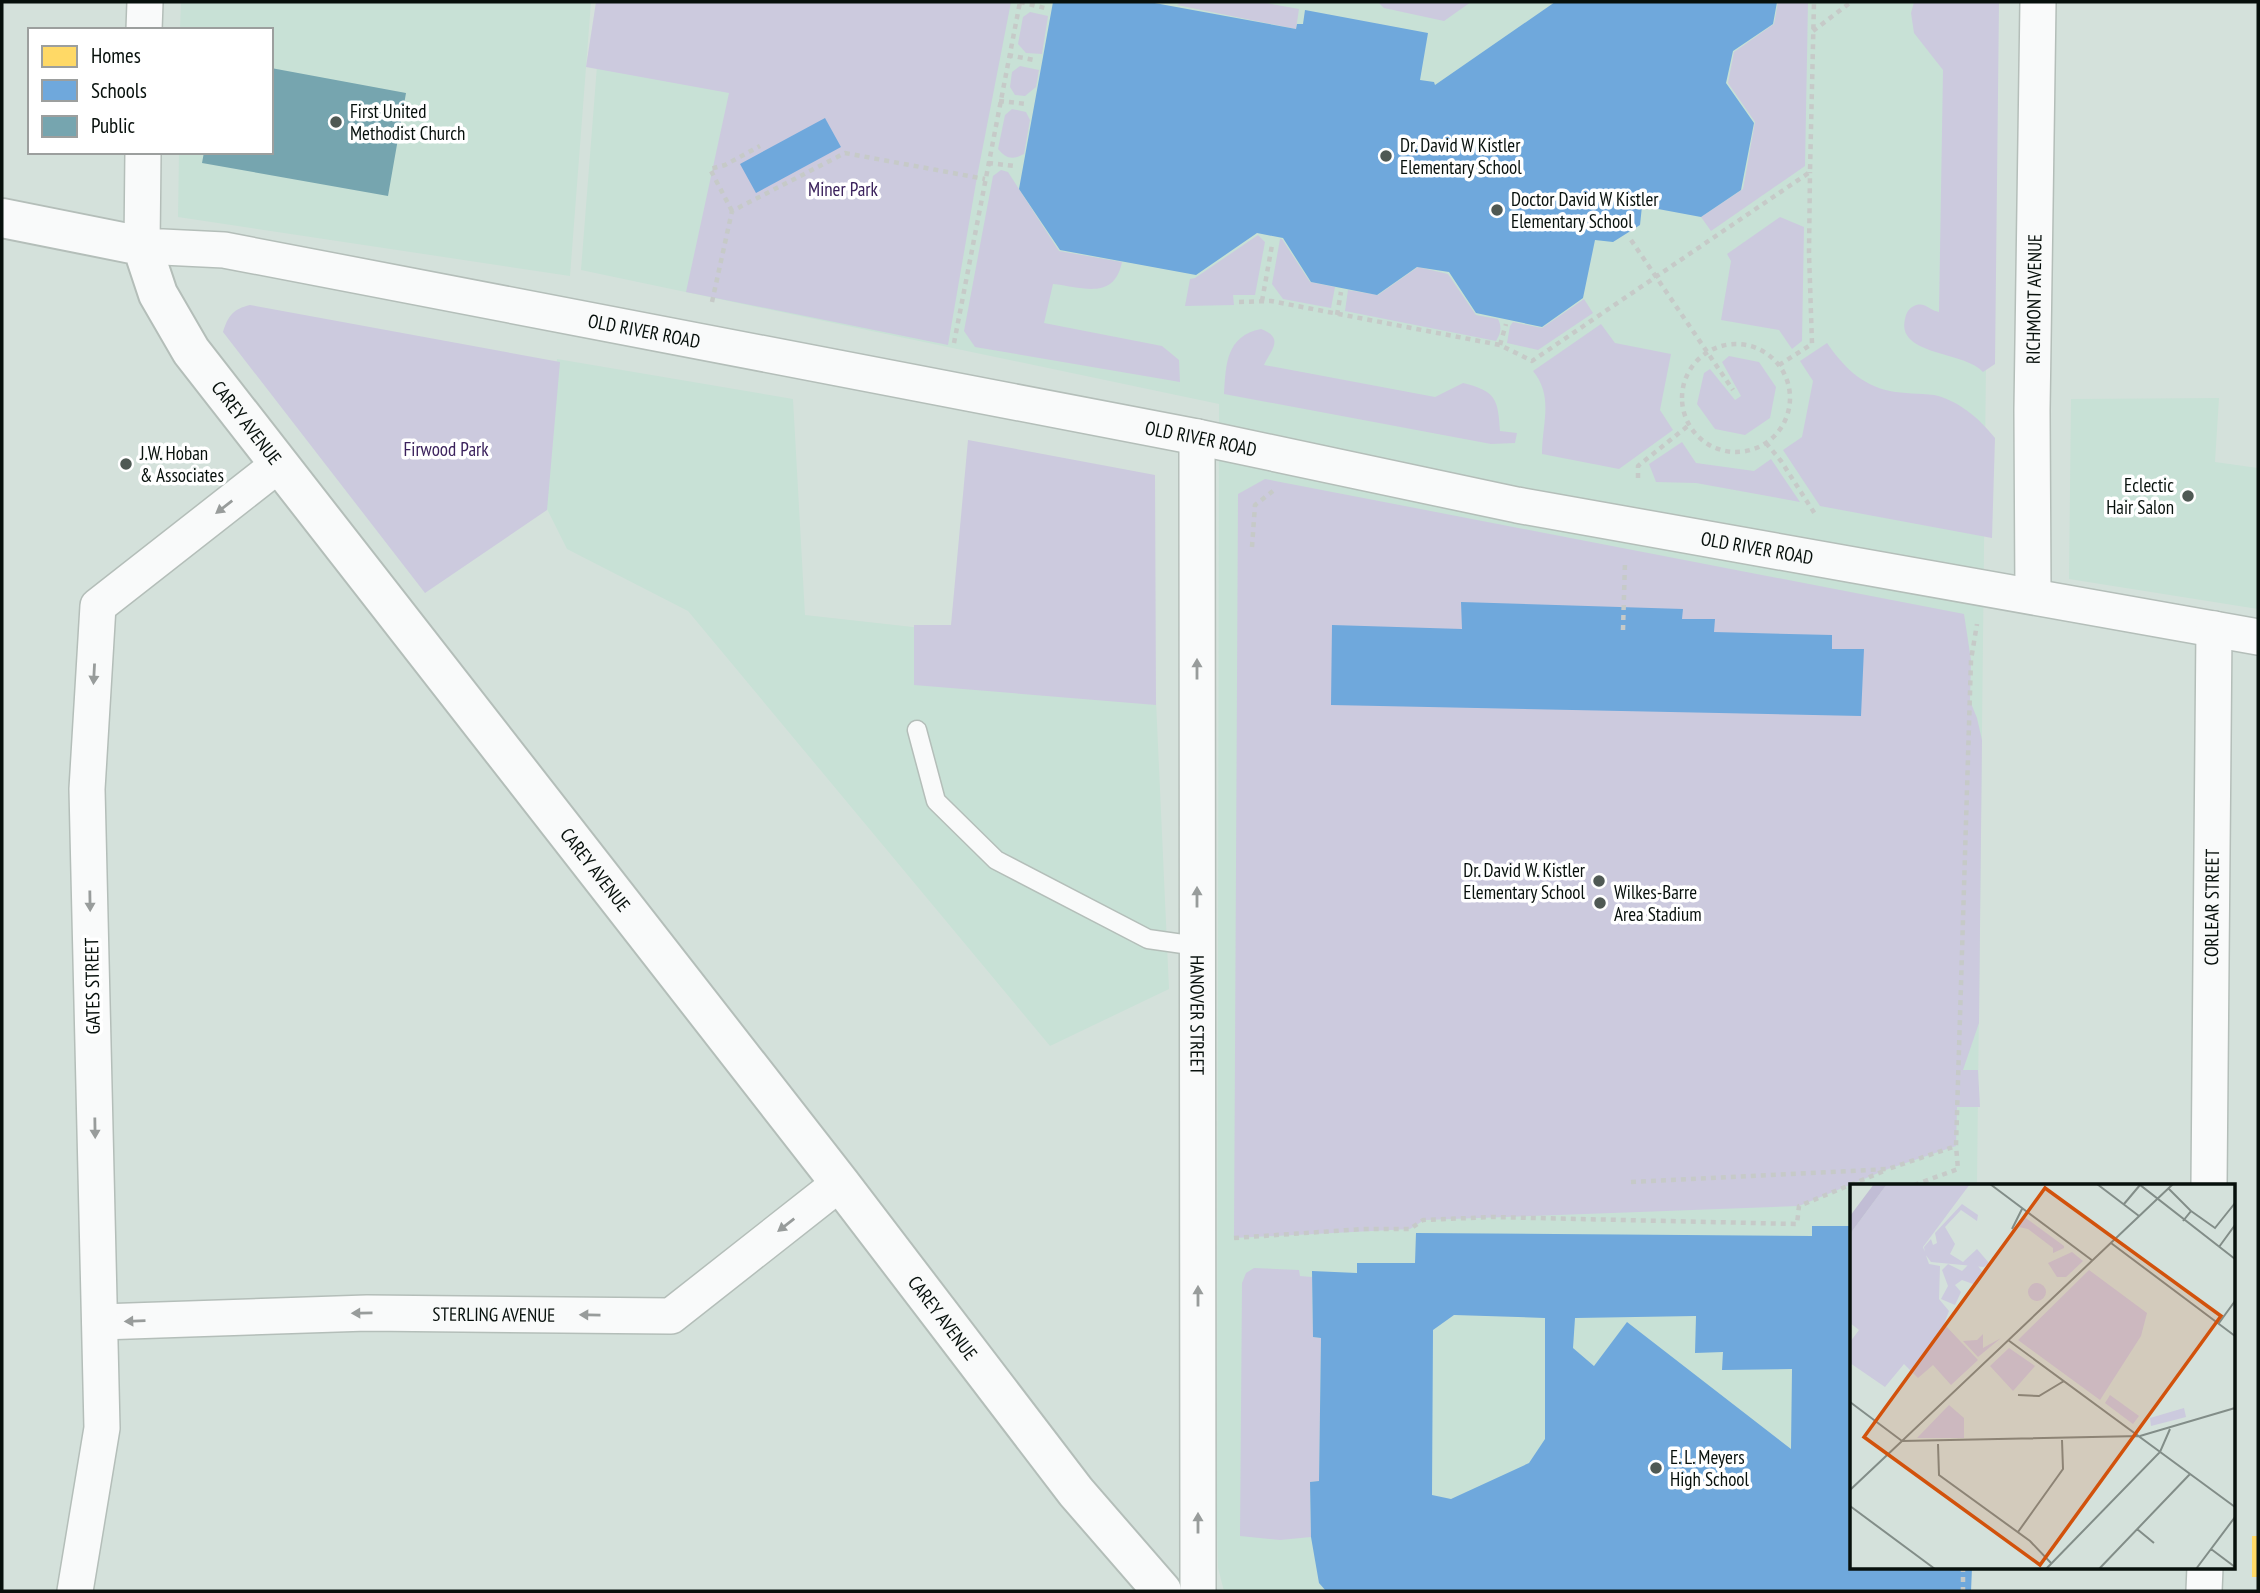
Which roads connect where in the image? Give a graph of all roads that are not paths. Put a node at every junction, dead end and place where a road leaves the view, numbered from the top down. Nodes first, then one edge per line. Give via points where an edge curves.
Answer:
1 (145, 2) edge
2 (2038, 2) edge
3 (144, 28) edge
4 (143, 154) edge
5 (2, 218) edge
6 (142, 246) junction
7 (1197, 437) junction
8 (278, 465) junction
9 (2033, 596) junction
10 (2214, 629) junction
11 (2258, 637) edge
12 (917, 730) dead end
13 (1197, 946) junction
14 (840, 1183) junction
15 (2209, 1184) edge
16 (100, 1322) junction
17 (2205, 1568) edge
18 (75, 1591) edge
19 (1162, 1591) edge
20 (1198, 1591) edge
21 (2204, 1591) edge

1 - 3 street
2 - 9 street, RICHMONT AVENUE
4 - 6 street
5 - 6 main road
6 - 7 street, OLD RIVER ROAD via 224,250
6 - 8 main road, CAREY AVENUE via 158,294 191,351
7 - 9 street, OLD RIVER ROAD via 1517,505
13 -> 7 street, HANOVER STREET
8 - 14 main road, CAREY AVENUE
8 -> 16 street, GATES STREET via 98,606 87,789
9 - 10 street, OLD RIVER ROAD
10 - 11 street, OLD RIVER ROAD
10 - 15 street, CORLEAR STREET
12 - 13 lane via 936,801 996,860 1148,939
20 -> 13 street, HANOVER STREET
14 -> 16 street, STERLING AVENUE via 671,1316 367,1313
14 - 19 main road, CAREY AVENUE via 1076,1492
16 - 18 street, GATES STREET via 102,1428
17 - 21 street

